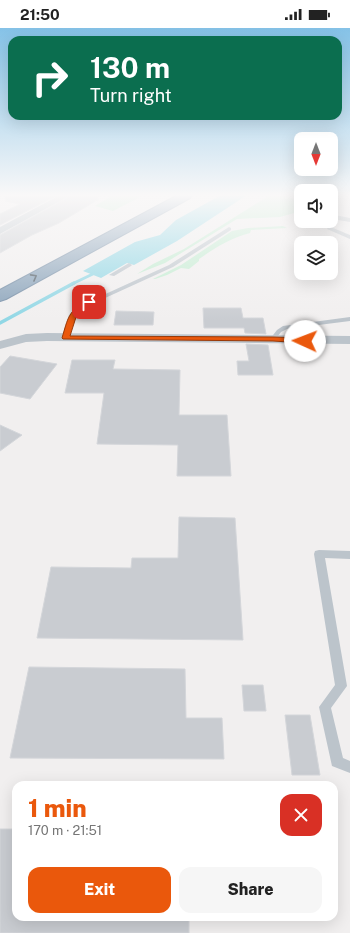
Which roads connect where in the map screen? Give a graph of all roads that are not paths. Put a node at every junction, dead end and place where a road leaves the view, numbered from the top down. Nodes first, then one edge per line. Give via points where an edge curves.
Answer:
1 (82, 237) edge
2 (107, 237) edge
3 (217, 237) edge
4 (129, 265) dead end
5 (112, 275) dead end
6 (7, 277) dead end
7 (0, 296) edge
8 (350, 319) edge
9 (65, 338) junction
10 (273, 339) junction
11 (350, 340) edge
12 (0, 345) edge
13 (350, 555) edge
14 (345, 686) edge
15 (350, 768) edge

1 - 6 highway
7 -> 2 highway
3 - 9 lane via 171,266 79,308 72,315
4 - 5 lane
8 - 10 lane via 285,327
9 - 10 street
9 - 12 street via 26,338
10 - 11 street
13 - 14 lane via 319,554
14 - 15 lane via 325,707 337,762

